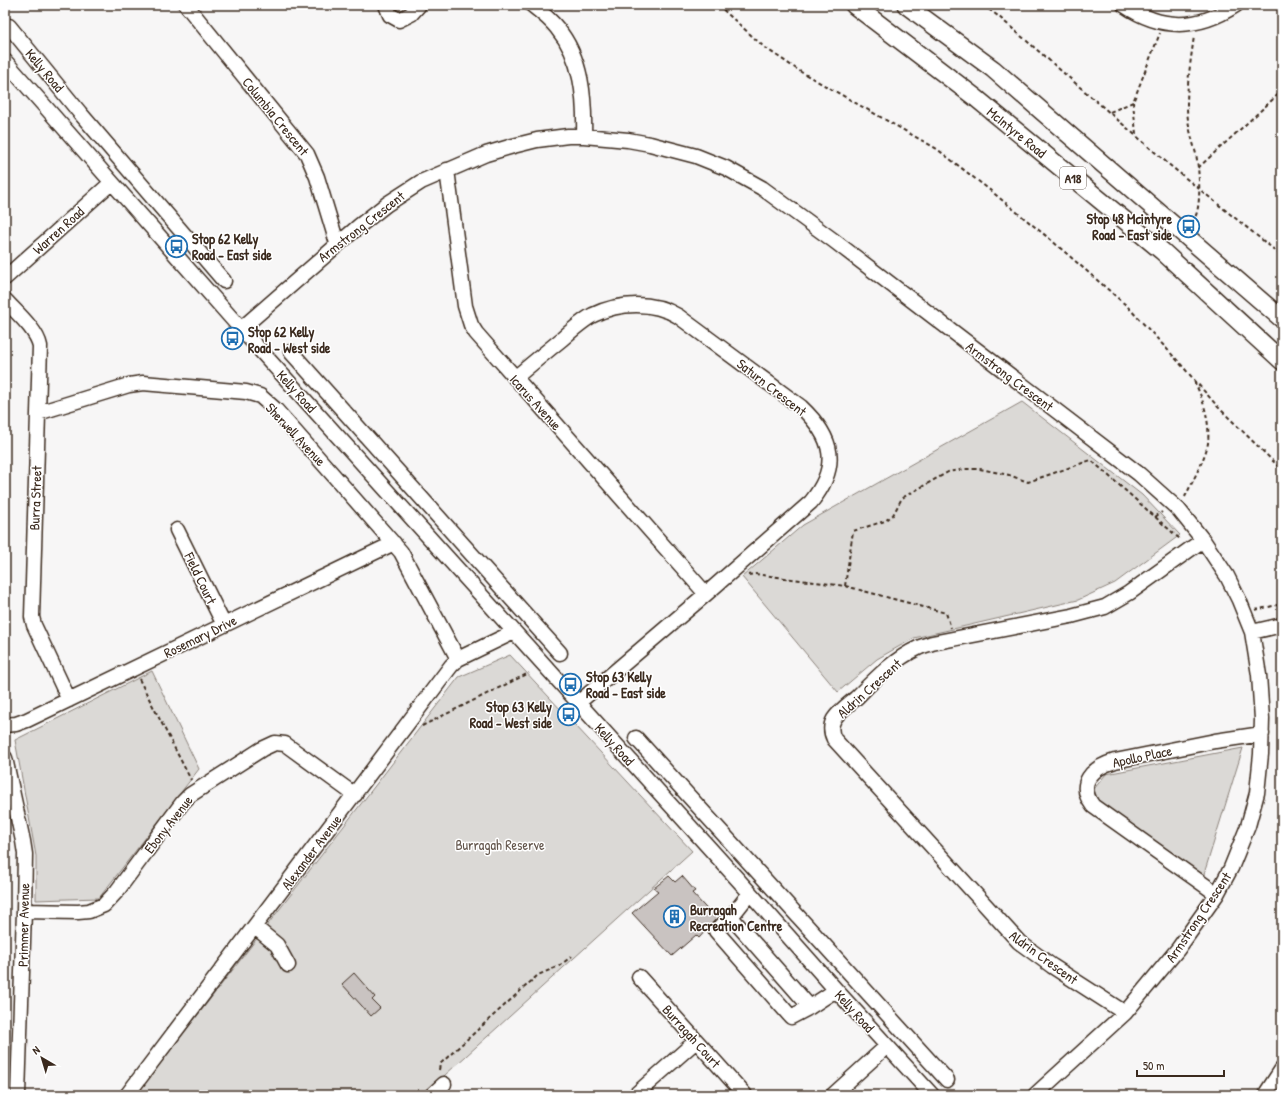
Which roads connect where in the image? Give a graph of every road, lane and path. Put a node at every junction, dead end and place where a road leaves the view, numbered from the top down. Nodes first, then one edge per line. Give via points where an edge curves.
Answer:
1 (186, 5) edge
2 (386, 5) edge
3 (419, 5) edge
4 (532, 5) edge
5 (718, 5) edge
6 (854, 5) edge
7 (906, 5) edge
8 (983, 5) edge
9 (1124, 5) edge
10 (1236, 5) edge
11 (1164, 23) junction
12 (1195, 23) junction
13 (9, 26) dead end
14 (5, 61) edge
15 (1282, 91) edge
16 (1133, 102) junction
17 (1110, 112) junction
18 (80, 113) junction
19 (63, 128) junction
20 (584, 136) junction
21 (1136, 136) junction
22 (1198, 168) junction
23 (447, 170) junction
24 (111, 183) junction
25 (1198, 188) junction
26 (1188, 226) dead end
27 (337, 243) junction
28 (1282, 256) edge
29 (5, 278) edge
30 (224, 281) dead end
31 (5, 300) edge
32 (1282, 319) edge
33 (241, 329) junction
34 (291, 352) dead end
35 (1282, 361) edge
36 (1191, 376) junction
37 (515, 378) junction
38 (38, 413) junction
39 (1282, 470) edge
40 (1172, 510) junction
41 (436, 514) junction
42 (1155, 517) junction
43 (419, 527) junction
44 (177, 530) dead end
45 (1182, 540) dead end
46 (1204, 540) junction
47 (394, 543) junction
48 (727, 575) junction
49 (845, 586) junction
50 (706, 594) junction
51 (1282, 604) edge
52 (1244, 612) junction
53 (224, 625) junction
54 (1282, 626) edge
55 (514, 632) junction
56 (1252, 632) junction
57 (955, 639) junction
58 (560, 653) dead end
59 (458, 659) junction
60 (134, 668) junction
61 (529, 673) dead end
62 (69, 700) junction
63 (578, 703) junction
64 (5, 725) edge
65 (417, 729) dead end
66 (1262, 734) junction
67 (636, 738) dead end
68 (5, 758) edge
69 (196, 790) junction
70 (354, 795) junction
71 (750, 893) junction
72 (1216, 894) junction
73 (24, 910) junction
74 (795, 911) junction
75 (731, 917) junction
76 (779, 925) junction
77 (255, 927) junction
78 (572, 956) dead end
79 (288, 965) dead end
80 (639, 977) dead end
81 (836, 990) junction
82 (810, 1007) junction
83 (1125, 1013) junction
84 (696, 1041) junction
85 (887, 1046) junction
86 (1282, 1069) edge
87 (439, 1070) dead end
88 (947, 1080) dead end
89 (444, 1084) dead end
90 (18, 1095) edge
91 (127, 1095) edge
92 (432, 1095) edge
93 (635, 1095) edge
94 (745, 1095) edge
95 (833, 1095) edge
96 (932, 1095) edge
97 (1035, 1095) edge
98 (1265, 1095) edge

1 - 27 street, Columbia Crescent via 307,154 317,177
2 - 3 street via 390,15 399,20 411,14
4 - 20 street via 557,27 572,51 579,72
5 - 36 path via 764,47 801,72 937,149 991,191 1127,306
6 - 35 main road, McIntyre Road / A18 via 976,98 1162,251
7 - 32 main road, A18 via 993,69
8 - 17 path
9 - 11 street via 1148,18
10 - 12 street via 1222,14
11 - 12 street
11 - 16 path
12 - 22 path via 1187,106
13 - 18 street, Kelly Road
14 - 19 street, Kelly Road
15 - 22 path
16 - 17 path
16 - 21 path
17 - 21 path
18 - 19 street
18 - 30 street, Kelly Road
19 - 24 street, Kelly Road
20 - 23 street, Armstrong Crescent via 553,138 513,146
20 - 40 street, Armstrong Crescent via 643,143 696,156 726,168 762,188 1139,474
21 - 25 path
22 - 25 path
23 - 27 street, Armstrong Crescent via 421,182 386,204
23 - 37 street, Icarus Avenue via 467,316 482,342
24 - 29 street, Warren Road
24 - 33 street, Kelly Road
25 - 26 path via 1198,208 1195,219
25 - 28 path
27 - 33 street, Armstrong Crescent
31 - 38 street, Burra Street via 33,331 39,342
33 - 43 street, Kelly Road
34 - 41 street, Kelly Road
36 - 39 path via 1218,407
36 - 40 path via 1204,405 1208,444 1201,463
37 - 48 street, Saturn Crescent via 592,316 620,306 652,306 678,316 801,407 820,428 827,446 830,464 825,481 811,502
37 - 50 street, Icarus Avenue
38 - 47 street, Sherwell Avenue via 142,383 224,389 254,394 266,400 276,410
38 - 62 street, Burra Street via 32,617
40 - 42 path
40 - 46 street, Armstrong Crescent
41 - 43 street
41 - 58 street, Kelly Road
42 - 45 path
42 - 49 path via 1091,460 1028,482 1009,475 965,468 948,472 902,498 893,515 885,521 853,531
43 - 55 street, Kelly Road
44 - 53 street, Field Court
46 - 52 street, Armstrong Crescent via 1227,576
46 - 57 street, Aldrin Crescent via 1106,607
47 - 53 street, Rosemary Drive
47 - 59 street, Sherwell Avenue via 408,563
48 - 49 path via 755,574
48 - 50 street, Saturn Crescent
49 - 57 path via 946,613
50 - 63 street, Saturn Crescent
51 - 52 path
52 - 56 street, Armstrong Crescent
53 - 60 street, Rosemary Drive
54 - 56 street
55 - 59 street, Alexander Avenue
55 - 63 street, Kelly Road
56 - 66 street, Armstrong Crescent via 1259,675
57 - 83 street, Aldrin Crescent via 918,648 893,664 834,719 831,726 834,740 1019,942
59 - 70 street, Alexander Avenue
60 - 62 street, Rosemary Drive
60 - 69 path
61 - 65 path
62 - 64 street, Rosemary Drive via 27,720
63 - 71 street, Kelly Road
66 - 72 street, Armstrong Crescent via 1254,809 1231,868
66 - 72 street, Apollo Place via 1115,761 1096,770 1090,775 1086,785 1088,800 1093,806
67 - 74 street, Kelly Road
68 - 73 street, Primmer Avenue via 24,847
69 - 70 street, Ebony Avenue via 262,749 281,743
69 - 73 street, Ebony Avenue via 183,802 104,905 78,912
70 - 77 street, Alexander Avenue
71 - 75 street
71 - 76 street, Kelly Road
72 - 83 street, Armstrong Crescent via 1178,949
73 - 90 street, Primmer Avenue
74 - 76 street
74 - 88 street, Kelly Road
75 - 82 street
75 - 82 street via 716,931 791,1017
76 - 81 street, Kelly Road
77 - 79 street via 277,945
77 - 91 street, Alexander Avenue
78 - 87 path via 559,966 538,975 440,1064
80 - 84 street, Burragah Court
81 - 82 street
81 - 85 street, Kelly Road
83 - 97 street, Armstrong Crescent
84 - 93 street
84 - 94 street, Burragah Court
85 - 95 street
85 - 96 street, Kelly Road
86 - 98 street
89 - 92 street

